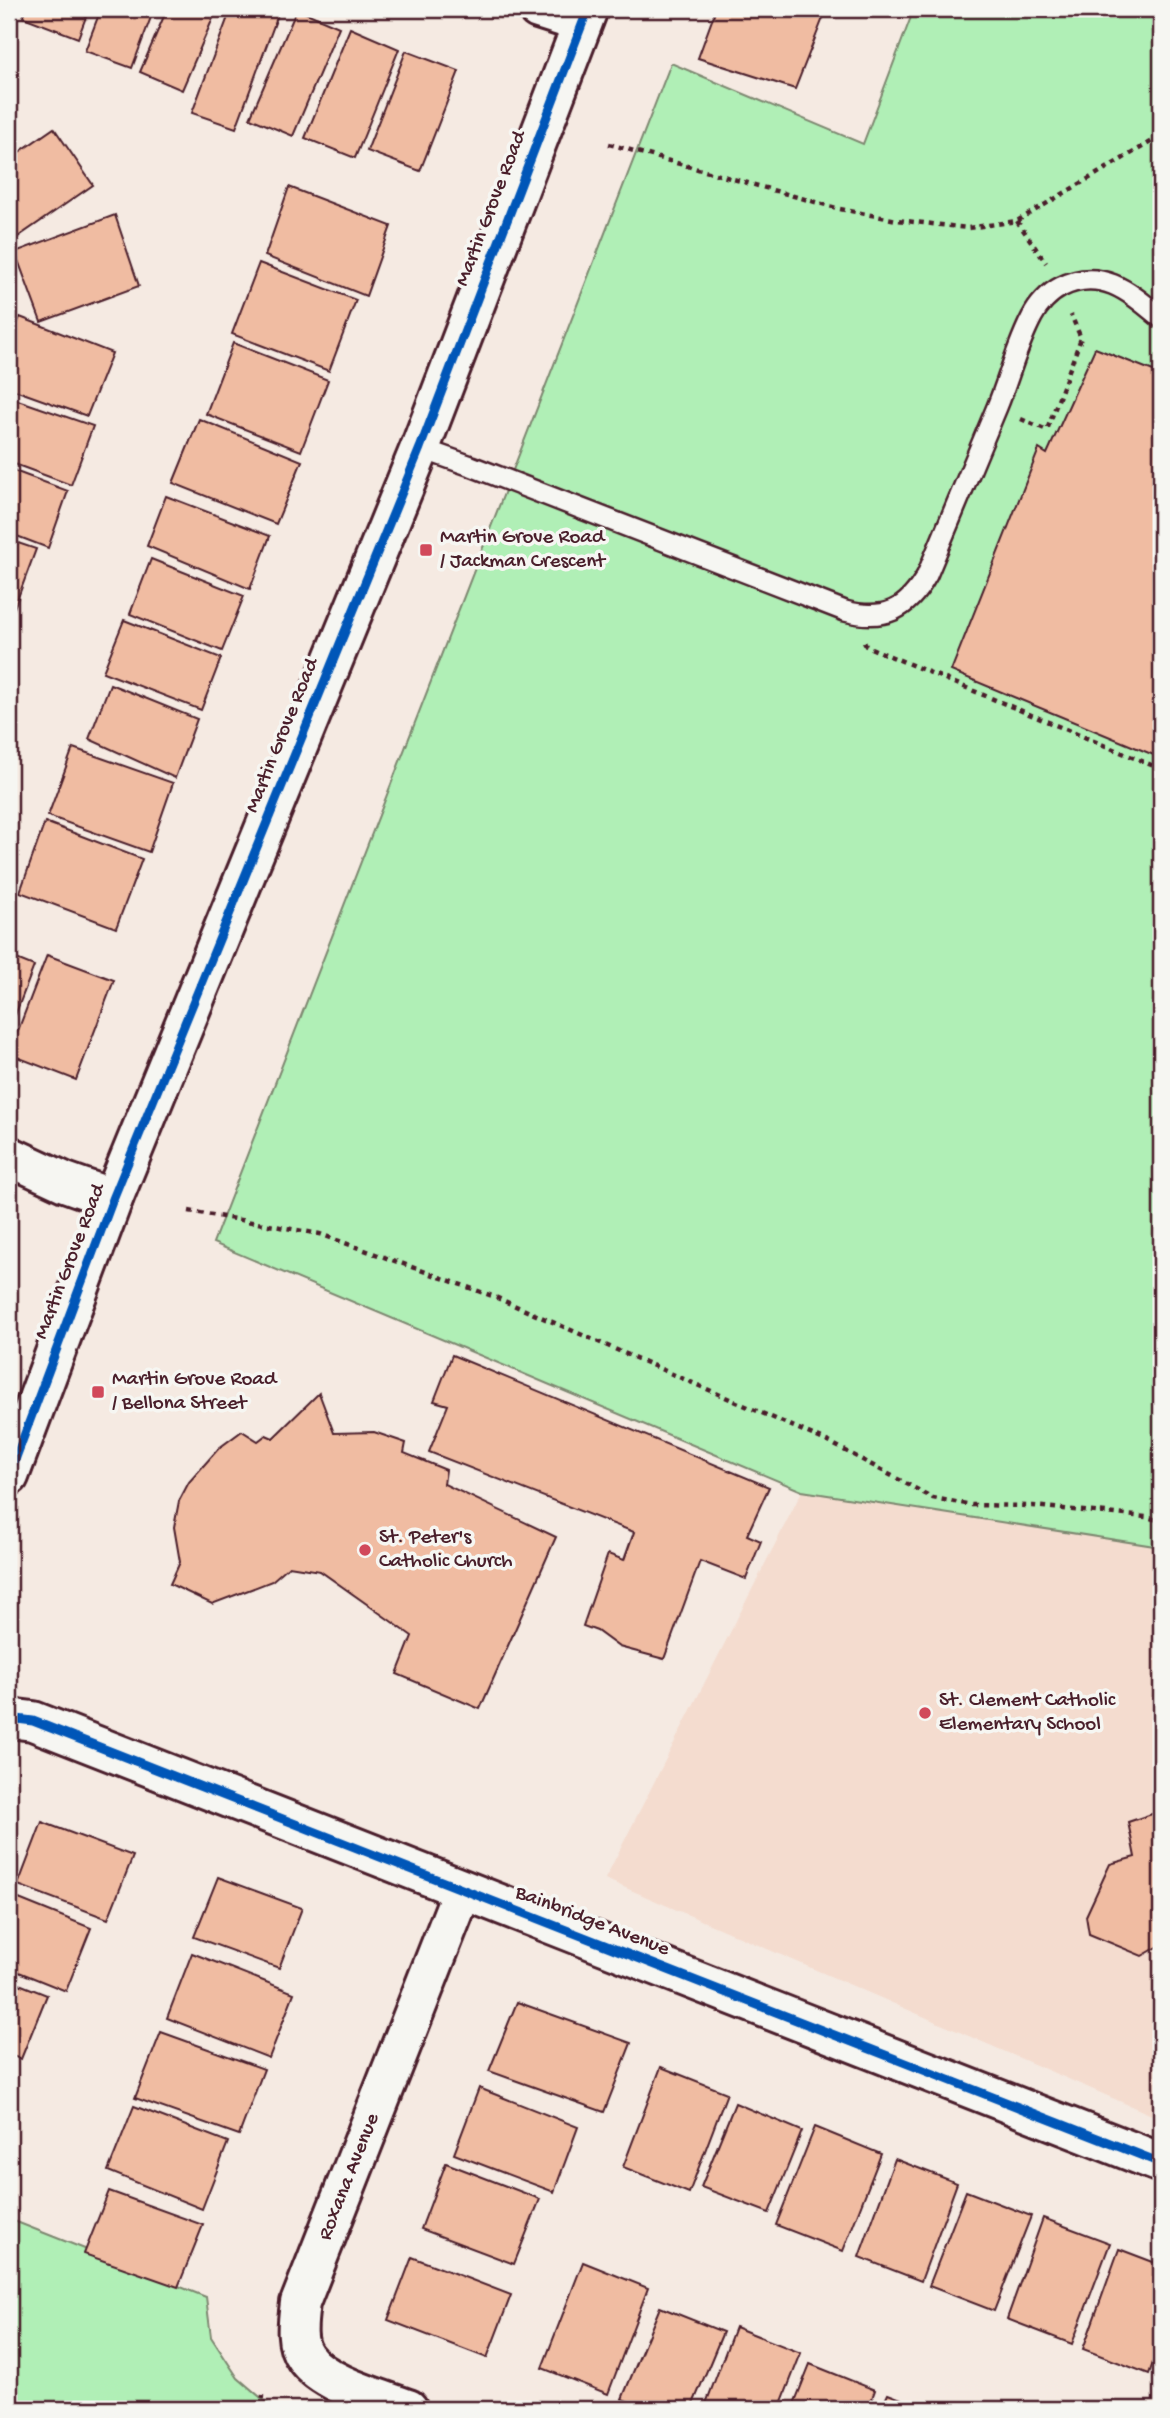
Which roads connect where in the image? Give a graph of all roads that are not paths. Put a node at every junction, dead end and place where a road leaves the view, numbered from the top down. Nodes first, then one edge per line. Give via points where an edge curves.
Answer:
1 (538, 9) edge
2 (585, 16) edge
3 (1161, 318) edge
4 (420, 448) junction
5 (9, 1157) edge
6 (113, 1199) junction
7 (9, 1476) edge
8 (9, 1718) edge
9 (462, 1891) junction
10 (1161, 2163) edge
11 (408, 2409) edge

1 - 2 street
2 - 4 street, Martin Grove Road
3 - 4 lane via 1124,288 1103,281 1061,287 1044,300 1032,317 927,575 903,606 884,614 864,616 845,611
4 - 6 street, Martin Grove Road
5 - 6 street
6 - 7 street, Martin Grove Road
8 - 9 street, Bainbridge Avenue via 33,1721
9 - 10 street, Bainbridge Avenue
9 - 11 street, Roxana Avenue via 300,2303 297,2328 304,2356 324,2375

